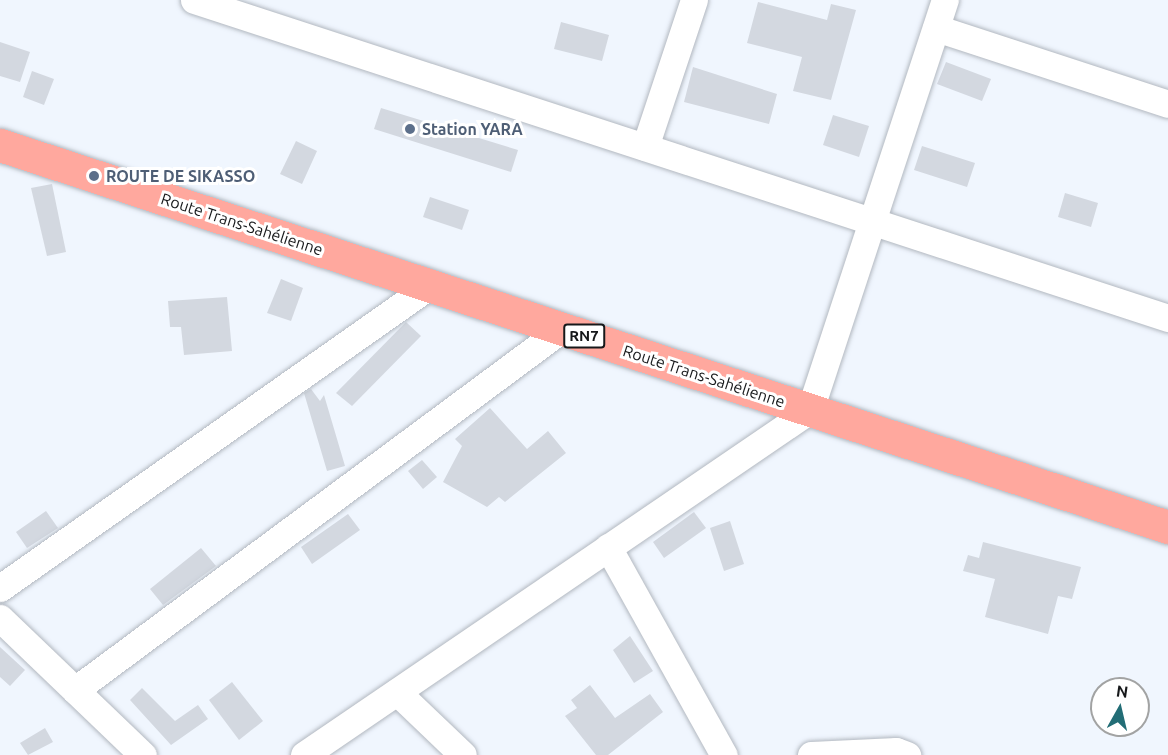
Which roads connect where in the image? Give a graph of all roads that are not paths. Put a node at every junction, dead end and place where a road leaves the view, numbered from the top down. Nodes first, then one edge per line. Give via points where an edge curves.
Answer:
1 (194, 0) edge
2 (694, 0) edge
3 (945, 0) edge
4 (936, 28) junction
5 (1168, 102) edge
6 (0, 145) edge
7 (645, 147) junction
8 (872, 222) junction
9 (429, 285) junction
10 (1168, 318) edge
11 (562, 329) junction
12 (810, 410) junction
13 (1168, 527) edge
14 (608, 547) junction
15 (0, 588) edge
16 (0, 618) edge
17 (75, 690) junction
18 (397, 692) junction
19 (143, 755) edge
20 (304, 755) edge
21 (463, 755) edge
22 (724, 755) edge
23 (811, 755) edge
24 (907, 755) edge

1 - 7 street
2 - 7 street
3 - 4 street
4 - 5 street
4 - 8 street
6 - 9 highway, Route Trans-Sahélienne / RN7
7 - 8 street
8 - 10 street
8 - 12 street
9 - 11 highway, Route Trans-Sahélienne / RN7
9 - 15 street
11 - 12 highway, Route Trans-Sahélienne / RN7
11 - 17 street
12 - 13 highway, Route Trans-Sahélienne / RN7
12 - 14 street
14 - 18 street
14 - 22 street
16 - 17 street
17 - 19 street
18 - 20 street
18 - 21 street
23 - 24 street via 896,751

